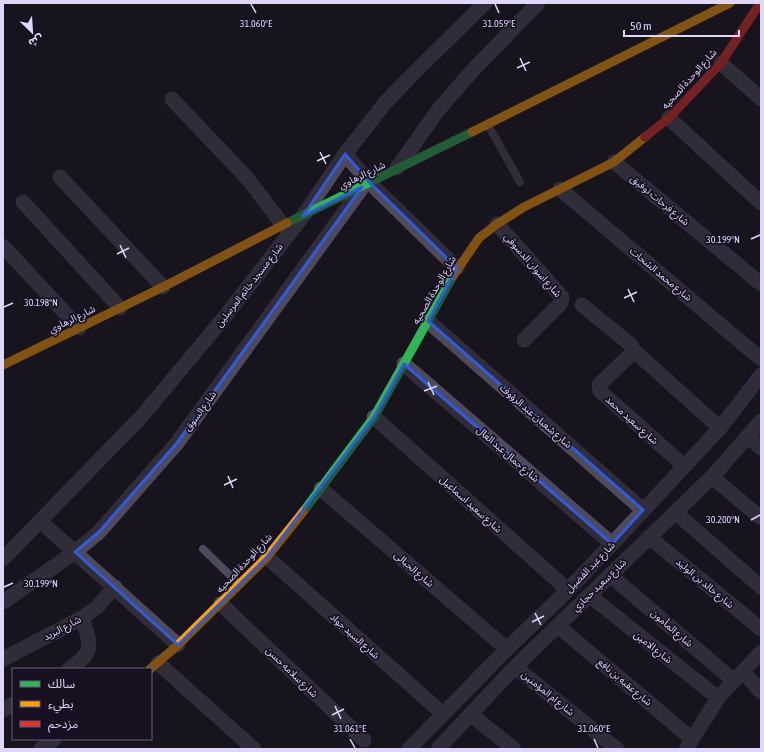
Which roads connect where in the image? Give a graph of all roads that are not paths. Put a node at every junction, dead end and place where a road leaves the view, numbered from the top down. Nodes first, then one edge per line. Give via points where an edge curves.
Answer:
1 (485, 3) edge
2 (538, 3) edge
3 (730, 3) edge
4 (760, 3) edge
5 (721, 63) junction
6 (172, 98) dead end
7 (761, 99) edge
8 (669, 118) junction
9 (488, 125) junction
10 (345, 154) junction
11 (614, 162) junction
12 (395, 171) junction
13 (60, 177) dead end
14 (520, 182) dead end
15 (366, 185) junction
16 (560, 189) junction
17 (23, 202) dead end
18 (761, 203) edge
19 (303, 216) junction
20 (497, 224) junction
21 (283, 225) junction
22 (3, 246) edge
23 (457, 268) junction
24 (761, 284) edge
25 (163, 288) junction
26 (582, 305) dead end
27 (120, 308) junction
28 (428, 321) junction
29 (79, 328) junction
30 (524, 340) dead end
31 (632, 349) junction
32 (761, 359) edge
33 (404, 364) junction
34 (3, 365) edge
35 (761, 375) edge
36 (374, 417) junction
37 (761, 421) edge
38 (720, 428) junction
39 (748, 436) junction
40 (761, 448) edge
41 (684, 466) junction
42 (712, 476) junction
43 (321, 489) junction
44 (643, 510) junction
45 (675, 512) junction
46 (761, 518) edge
47 (40, 522) junction
48 (649, 537) junction
49 (612, 544) junction
50 (203, 549) dead end
51 (75, 552) junction
52 (267, 557) junction
53 (3, 559) edge
54 (610, 575) junction
55 (240, 585) junction
56 (115, 587) junction
57 (761, 587) edge
58 (568, 590) junction
59 (588, 595) junction
60 (3, 602) edge
61 (221, 604) junction
62 (82, 618) junction
63 (558, 626) junction
64 (761, 629) edge
65 (178, 645) junction
66 (507, 649) junction
67 (761, 652) edge
68 (3, 659) edge
69 (154, 666) edge
70 (515, 666) junction
71 (69, 668) edge
72 (738, 676) junction
73 (761, 692) edge
74 (718, 698) junction
75 (12, 705) edge
76 (3, 710) edge
77 (443, 714) junction
78 (471, 715) junction
79 (53, 740) edge
80 (364, 740) dead end
81 (689, 744) edge
82 (41, 749) edge
83 (254, 749) edge
84 (409, 749) edge
85 (438, 749) edge
86 (514, 749) edge
87 (617, 749) edge

1 - 10 street, شارع مسجد خاتم المرسلين via 390,98
2 - 12 street via 439,109
3 - 9 street, شارع الرهاوي
4 - 5 street, شارع الوحدة الصحيه
5 - 7 street
5 - 8 street, شارع الوحدة الصحيه
6 - 21 street via 247,178
8 - 11 street, شارع الوحدة الصحيه
8 - 18 street
9 - 12 street, شارع الرهاوي
9 - 14 lane
10 - 15 street
10 - 19 street, شارع مسجد خاتم المرسلين
11 - 16 street, شارع الوحدة الصحيه
11 - 24 street, شارع فرحات توفيق
12 - 15 street, شارع الرهاوي
13 - 25 street
15 - 19 street, شارع الرهاوي
15 - 23 street
15 - 51 street, شارع السوق via 177,443 99,532
16 - 20 street, شارع الوحدة الصحيه
16 - 32 street, شارع محمد الشحات
17 - 27 street
19 - 21 street, شارع الرهاوي
19 - 47 street, شارع مسجد خاتم المرسلين via 227,314 142,416
20 - 23 street, شارع الوحدة الصحيه via 479,238
20 - 30 street, شارع اسوان الدسوقي via 563,299
21 - 25 street, شارع الرهاوي
22 - 29 street
23 - 28 street, شارع الوحدة الصحيه
25 - 27 street, شارع الرهاوي
26 - 31 street
27 - 29 street, شارع الرهاوي
28 - 33 street, شارع الوحدة الصحيه
28 - 44 street, شارع شعبان عبد الرؤوف
29 - 34 street, شارع الرهاوي
31 - 38 street
31 - 41 street, شارع سعيد محمد via 599,385 599,389
33 - 36 street, شارع الوحدة الصحيه
33 - 49 street, شارع جمال عبد العال
35 - 38 street, شارع عبد الفضيل
36 - 43 street, شارع الوحدة الصحيه
36 - 58 street, شارع سعيد اسماعيل
37 - 39 street, شارع سعيد حجازي
38 - 41 street, شارع عبد الفضيل
39 - 40 street
39 - 42 street, شارع سعيد حجازي
41 - 44 street, شارع عبد الفضيل
42 - 45 street, شارع سعيد حجازي
42 - 46 street
43 - 52 street, شارع الوحدة الصحيه
43 - 66 street, شارع الجبالى
44 - 49 street, شارع عبد الفضيل
45 - 48 street, شارع سعيد حجازي
45 - 57 street
47 - 51 street
47 - 53 street, شارع مسجد خاتم المرسلين
48 - 54 street, شارع سعيد حجازي
48 - 64 street, شارع خالد بن الوليد
49 - 58 street, شارع عبد الفضيل
50 - 55 lane
51 - 56 street
51 - 60 street, شارع السوق
52 - 55 street, شارع الوحدة الصحيه
52 - 77 street, شارع السيد جواد
54 - 59 street, شارع سعيد حجازي
54 - 72 street, شارع المأمون
55 - 61 street, شارع الوحدة الصحيه
56 - 62 street, شارع البريد via 97,607
56 - 65 street
58 - 66 street, شارع عبد الفضيل
59 - 63 street, شارع سعيد حجازي
59 - 74 street, شارع الامين
61 - 65 street, شارع الوحدة الصحيه
61 - 80 street, شارع سلامه حسن
62 - 68 street, شارع البريد
62 - 71 street via 90,640 89,650
63 - 70 street, شارع سعيد حجازي
63 - 81 street, شارع عقبه بن نافع
65 - 69 street, شارع الوحدة الصحيه
66 - 77 street, شارع عبد الفضيل
67 - 72 street
69 - 83 street
70 - 78 street, شارع سعيد حجازي
70 - 87 street, شارع ام المؤمنين
72 - 73 street, شارع المأمون
72 - 74 street
74 - 81 street
75 - 76 street
77 - 84 street, شارع عبد الفضيل
78 - 85 street, شارع سعيد حجازي
78 - 86 street
79 - 82 street

